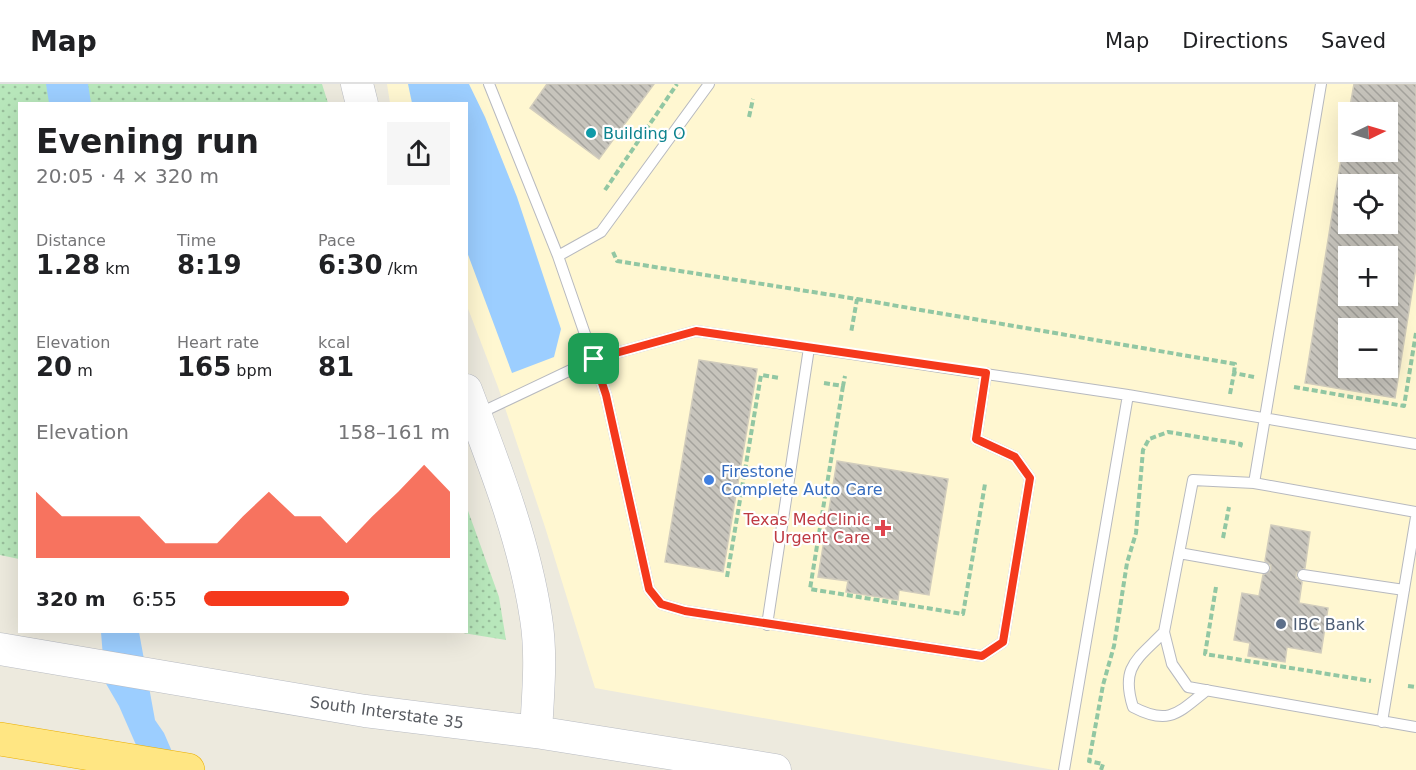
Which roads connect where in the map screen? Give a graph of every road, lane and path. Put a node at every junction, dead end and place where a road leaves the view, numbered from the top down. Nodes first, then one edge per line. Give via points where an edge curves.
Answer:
1 (357, 84) edge
2 (489, 84) edge
3 (677, 84) edge
4 (709, 84) edge
5 (1321, 84) edge
6 (753, 99) dead end
7 (362, 102) edge
8 (749, 117) dead end
9 (600, 199) dead end
10 (613, 252) dead end
11 (558, 256) junction
12 (857, 299) junction
13 (851, 333) dead end
14 (1416, 333) edge
15 (809, 348) junction
16 (594, 359) junction
17 (986, 373) junction
18 (1234, 373) junction
19 (845, 376) dead end
20 (780, 378) dead end
21 (1260, 378) dead end
22 (824, 383) dead end
23 (843, 386) junction
24 (1294, 387) dead end
25 (1230, 394) dead end
26 (1128, 396) junction
27 (471, 402) edge
28 (1266, 418) junction
29 (1416, 444) edge
30 (1239, 456) dead end
31 (1254, 483) junction
32 (984, 484) dead end
33 (1228, 507) dead end
34 (1416, 512) edge
35 (1416, 517) edge
36 (1223, 538) dead end
37 (1179, 553) junction
38 (1264, 568) dead end
39 (1303, 575) dead end
40 (727, 577) dead end
41 (1216, 587) dead end
42 (1404, 590) junction
43 (767, 625) junction
44 (1164, 632) junction
45 (4, 650) edge
46 (1371, 681) dead end
47 (1408, 686) dead end
48 (1416, 687) edge
49 (1207, 690) junction
50 (1382, 722) junction
51 (1416, 727) edge
52 (536, 732) junction
53 (9, 740) edge
54 (189, 770) edge
55 (776, 770) edge
56 (1064, 770) edge
57 (1101, 770) edge

1 - 7 main road
2 - 11 lane
3 - 9 path
4 - 11 lane via 601,232
5 - 28 lane
6 - 8 path
10 - 12 path via 617,261
11 - 16 lane
12 - 13 path
12 - 18 path via 1235,364
14 - 24 path via 1404,406
15 - 16 lane via 696,331
15 - 17 lane
15 - 43 lane
16 - 27 lane
16 - 43 lane via 606,395 649,589 661,604
17 - 26 lane
17 - 43 lane via 976,439 1015,457 1030,478 1003,642 982,656
18 - 21 path
18 - 25 path
19 - 23 path
20 - 40 path via 761,375
22 - 23 path
23 - 32 path via 810,589 963,614
26 - 28 lane
26 - 56 lane
27 - 52 main road via 522,548 536,619 540,677
28 - 29 lane
28 - 31 lane
30 - 57 path via 1240,444 1168,432 1149,439 1143,450 1136,533 1089,761 1103,764
31 - 34 lane
31 - 37 lane via 1193,480
33 - 36 path
35 - 42 lane
37 - 38 lane
37 - 44 lane
39 - 42 lane
41 - 46 path via 1205,654
42 - 50 lane
44 - 49 lane via 1172,664 1188,687
44 - 49 lane via 1128,672 1127,687 1133,706 1151,716 1163,717 1179,713
45 - 52 main road, South Interstate 35 via 364,711
47 - 48 path
49 - 50 lane
50 - 51 lane
52 - 55 main road, South Interstate 35
53 - 54 highway

